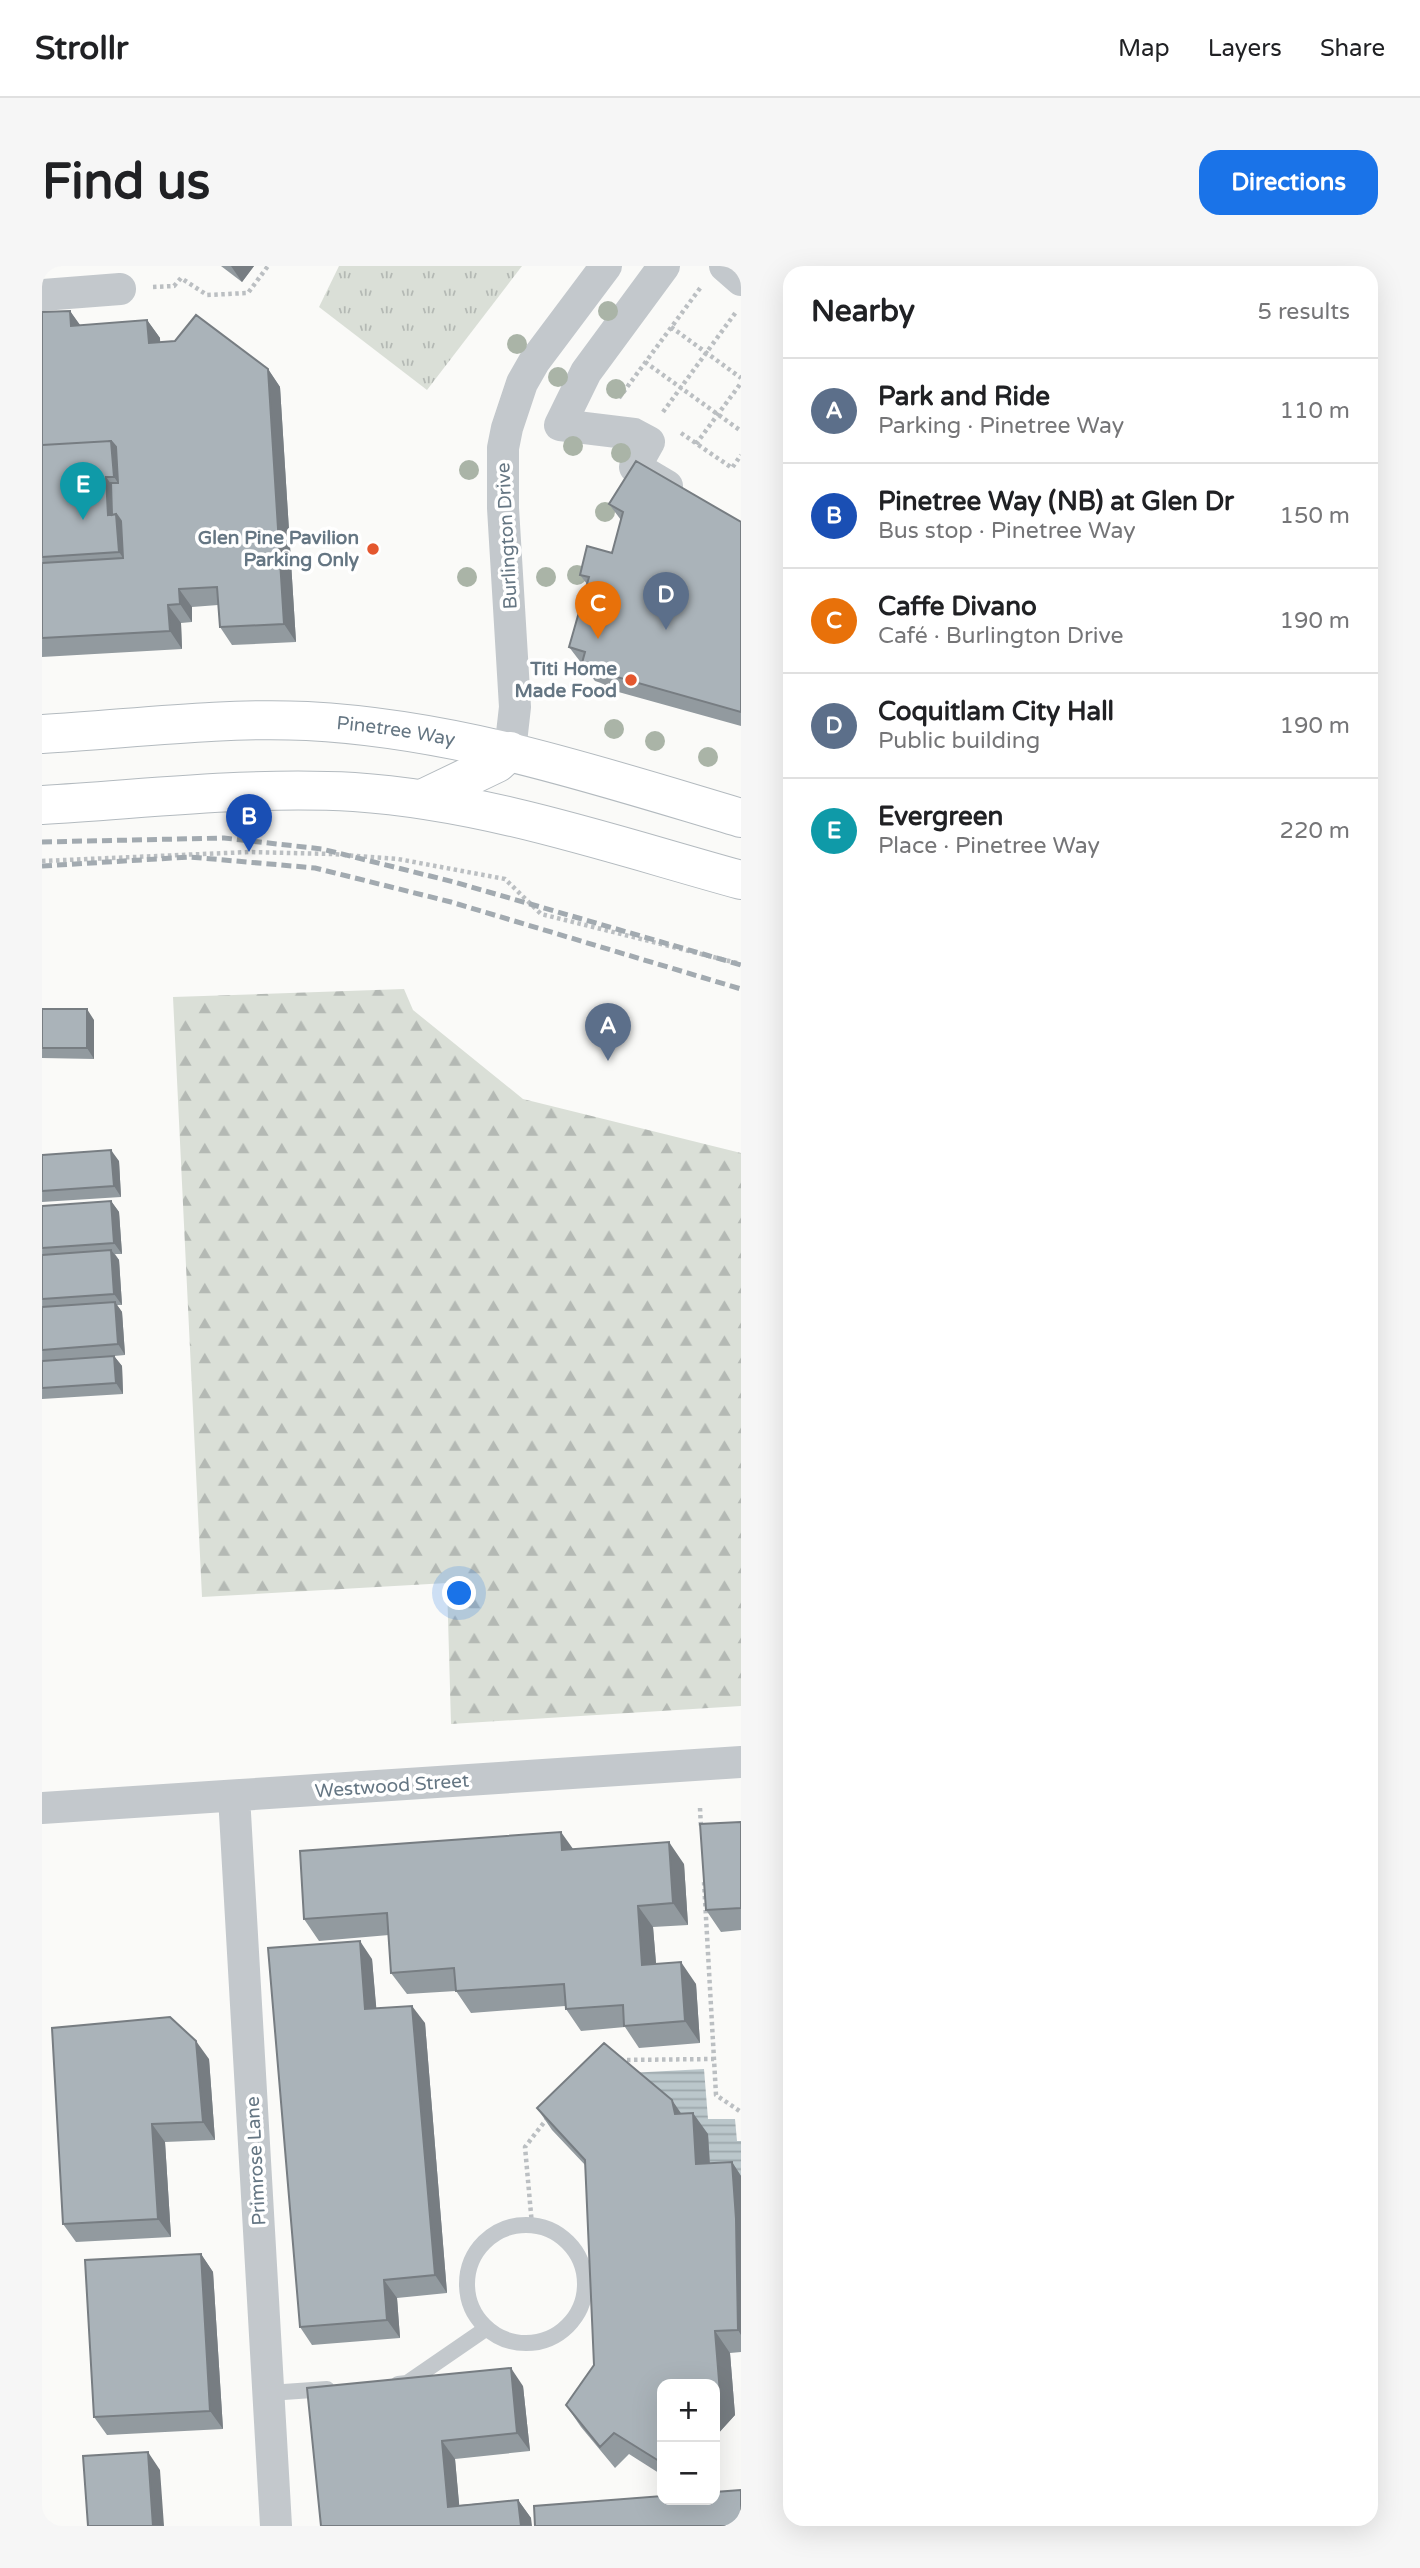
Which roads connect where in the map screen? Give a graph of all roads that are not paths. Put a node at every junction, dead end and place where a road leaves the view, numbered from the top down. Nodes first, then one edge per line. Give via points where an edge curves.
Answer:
1 (606, 266) edge
2 (664, 266) edge
3 (716, 272) edge
4 (120, 289) road end
5 (741, 293) edge
6 (42, 295) edge
7 (694, 502) edge
8 (42, 734) edge
9 (510, 751) junction
10 (422, 799) junction
11 (42, 805) edge
12 (741, 818) edge
13 (741, 880) edge
14 (741, 1762) edge
15 (234, 1796) junction
16 (42, 1808) edge
17 (487, 2328) junction
18 (382, 2385) edge
19 (344, 2388) edge
20 (269, 2393) junction
21 (276, 2526) edge

1 - 9 street, Burlington Drive via 534,362 507,428 503,508 515,707
2 - 7 street via 586,372 560,425 634,434 649,442 635,467
3 - 5 street
4 - 6 street
8 - 9 main road, Pinetree Way via 305,721 426,733
9 - 10 main road via 497,763
9 - 12 main road, Pinetree Way
10 - 11 main road via 298,790
10 - 13 main road via 534,821
14 - 15 street, Westwood Street
15 - 16 street, Westwood Street
15 - 20 street, Primrose Lane
17 - 17 lane via 504,2339 524,2343 554,2336 570,2324 586,2286 583,2266 559,2234 540,2226 520,2225 500,2230 477,2251 467,2290 473,2311
17 - 18 lane via 407,2383
19 - 20 lane
20 - 21 street, Primrose Lane

